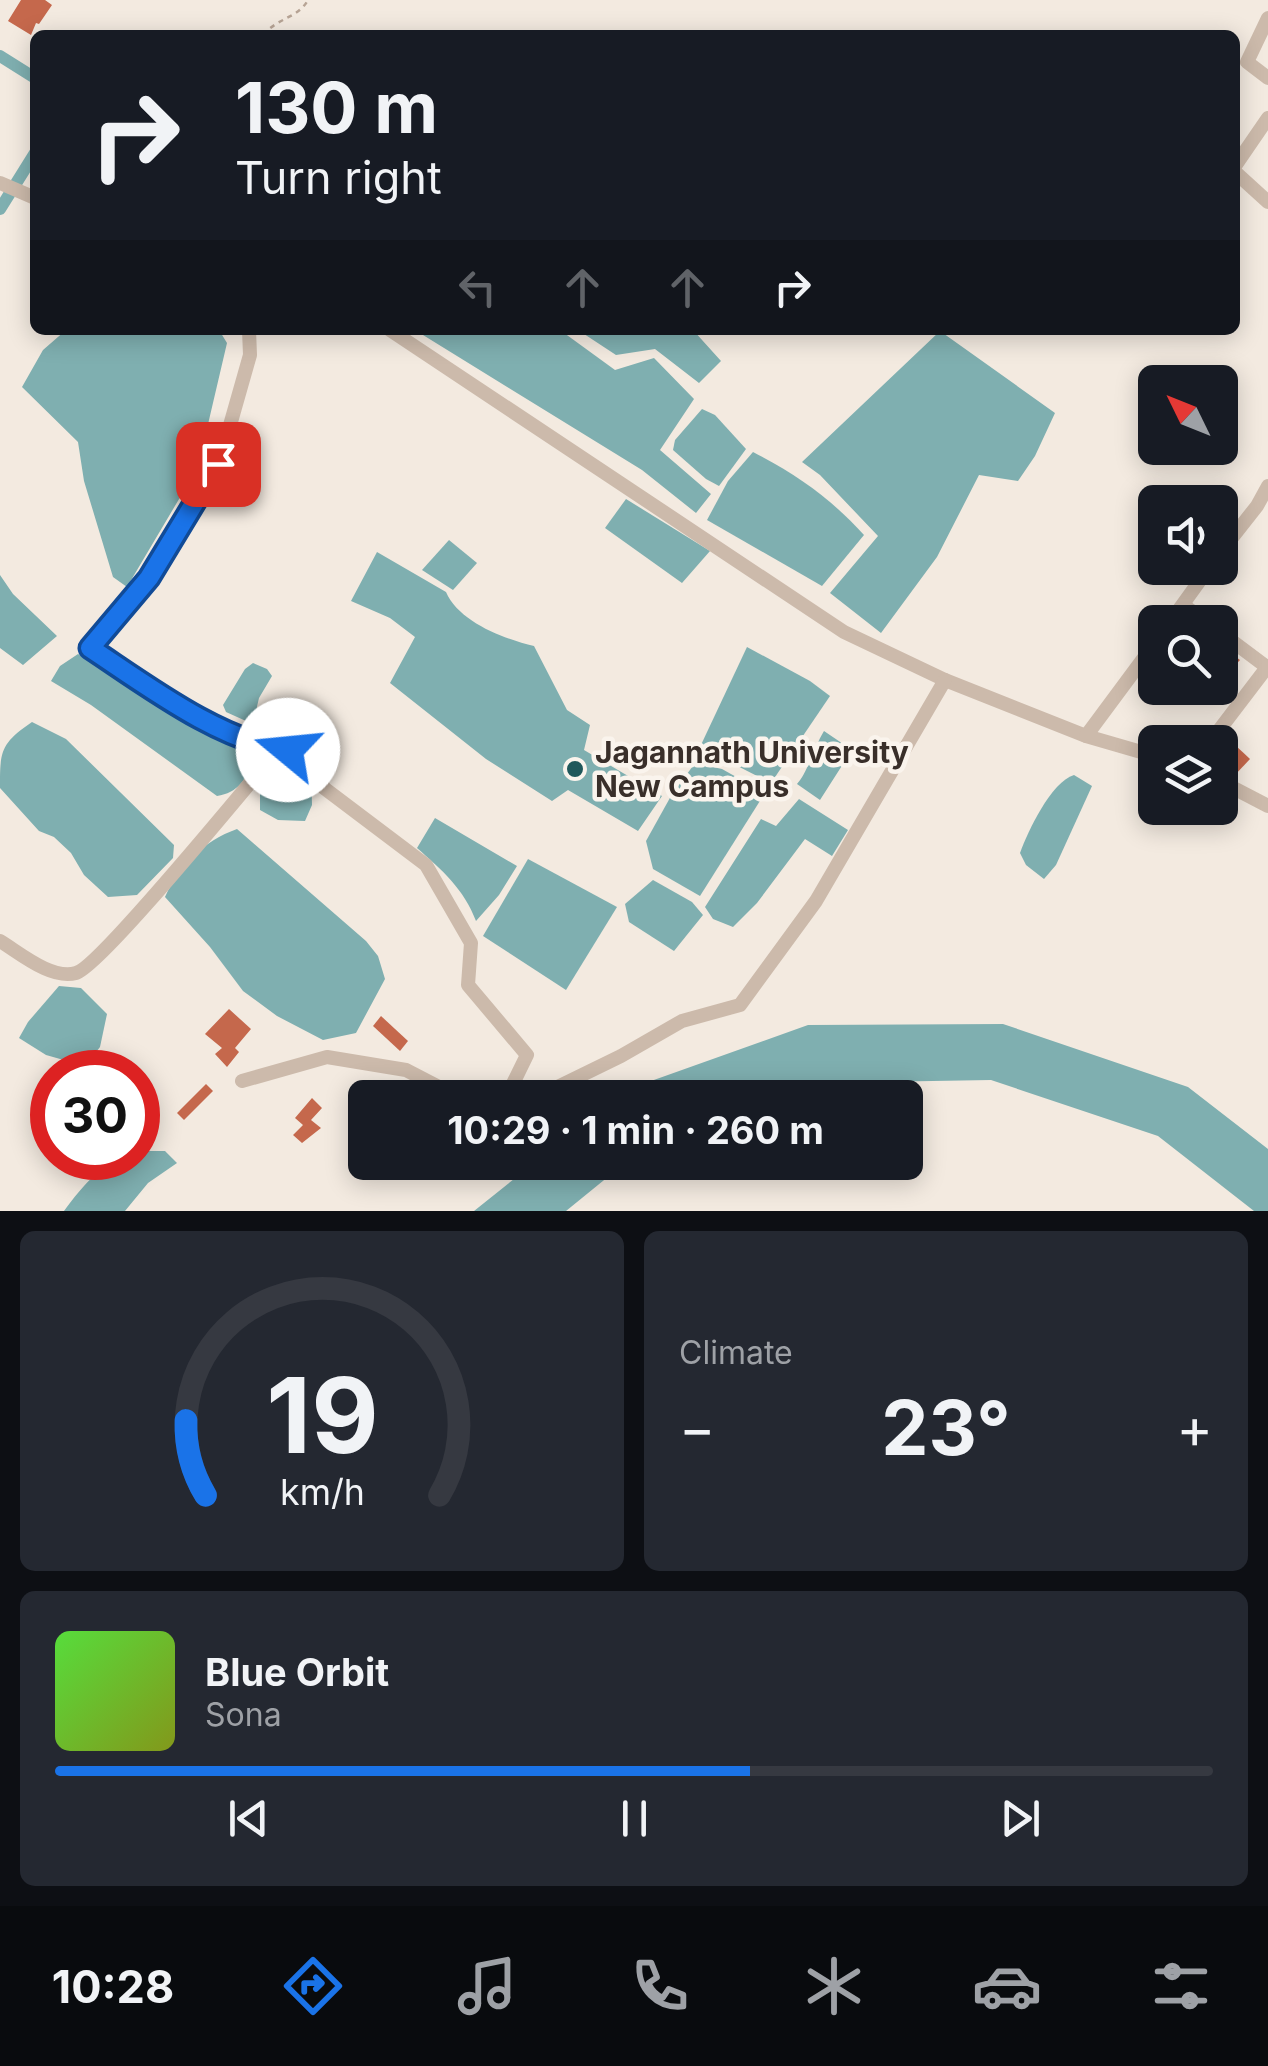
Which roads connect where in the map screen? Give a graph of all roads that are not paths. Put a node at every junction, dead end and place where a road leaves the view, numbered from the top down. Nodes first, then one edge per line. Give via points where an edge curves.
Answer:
1 (1268, 18) edge
2 (1268, 78) edge
3 (1268, 118) edge
4 (1240, 161) edge
5 (1240, 174) edge
6 (0, 183) edge
7 (30, 195) edge
8 (1268, 202) edge
9 (248, 335) edge
10 (398, 335) edge
11 (1268, 486) edge
12 (1238, 530) edge
13 (1197, 585) edge
14 (1183, 605) edge
15 (1238, 645) edge
16 (1138, 666) edge
17 (1268, 667) edge
18 (945, 680) junction
19 (1223, 725) edge
20 (1086, 736) junction
21 (266, 748) junction
22 (1138, 751) edge
23 (1238, 790) edge
24 (1268, 806) edge
25 (0, 941) edge
26 (425, 1080) edge
27 (514, 1080) edge
28 (572, 1080) edge
29 (242, 1081) dead end

1 - 2 street via 1247,62
3 - 4 street
5 - 8 street
6 - 7 street
9 - 21 street via 250,355 218,464 149,578 90,648 178,707
10 - 18 street via 844,632
11 - 12 street
13 - 14 street
15 - 17 street
16 - 20 street
17 - 19 street
18 - 20 street
18 - 28 street via 816,901 740,1006 682,1021
20 - 22 street
21 - 25 street via 261,770 79,973 59,975
21 - 27 street via 310,753 324,788 426,865 471,943 468,985 526,1055
23 - 24 street
26 - 29 street via 406,1070 327,1058

